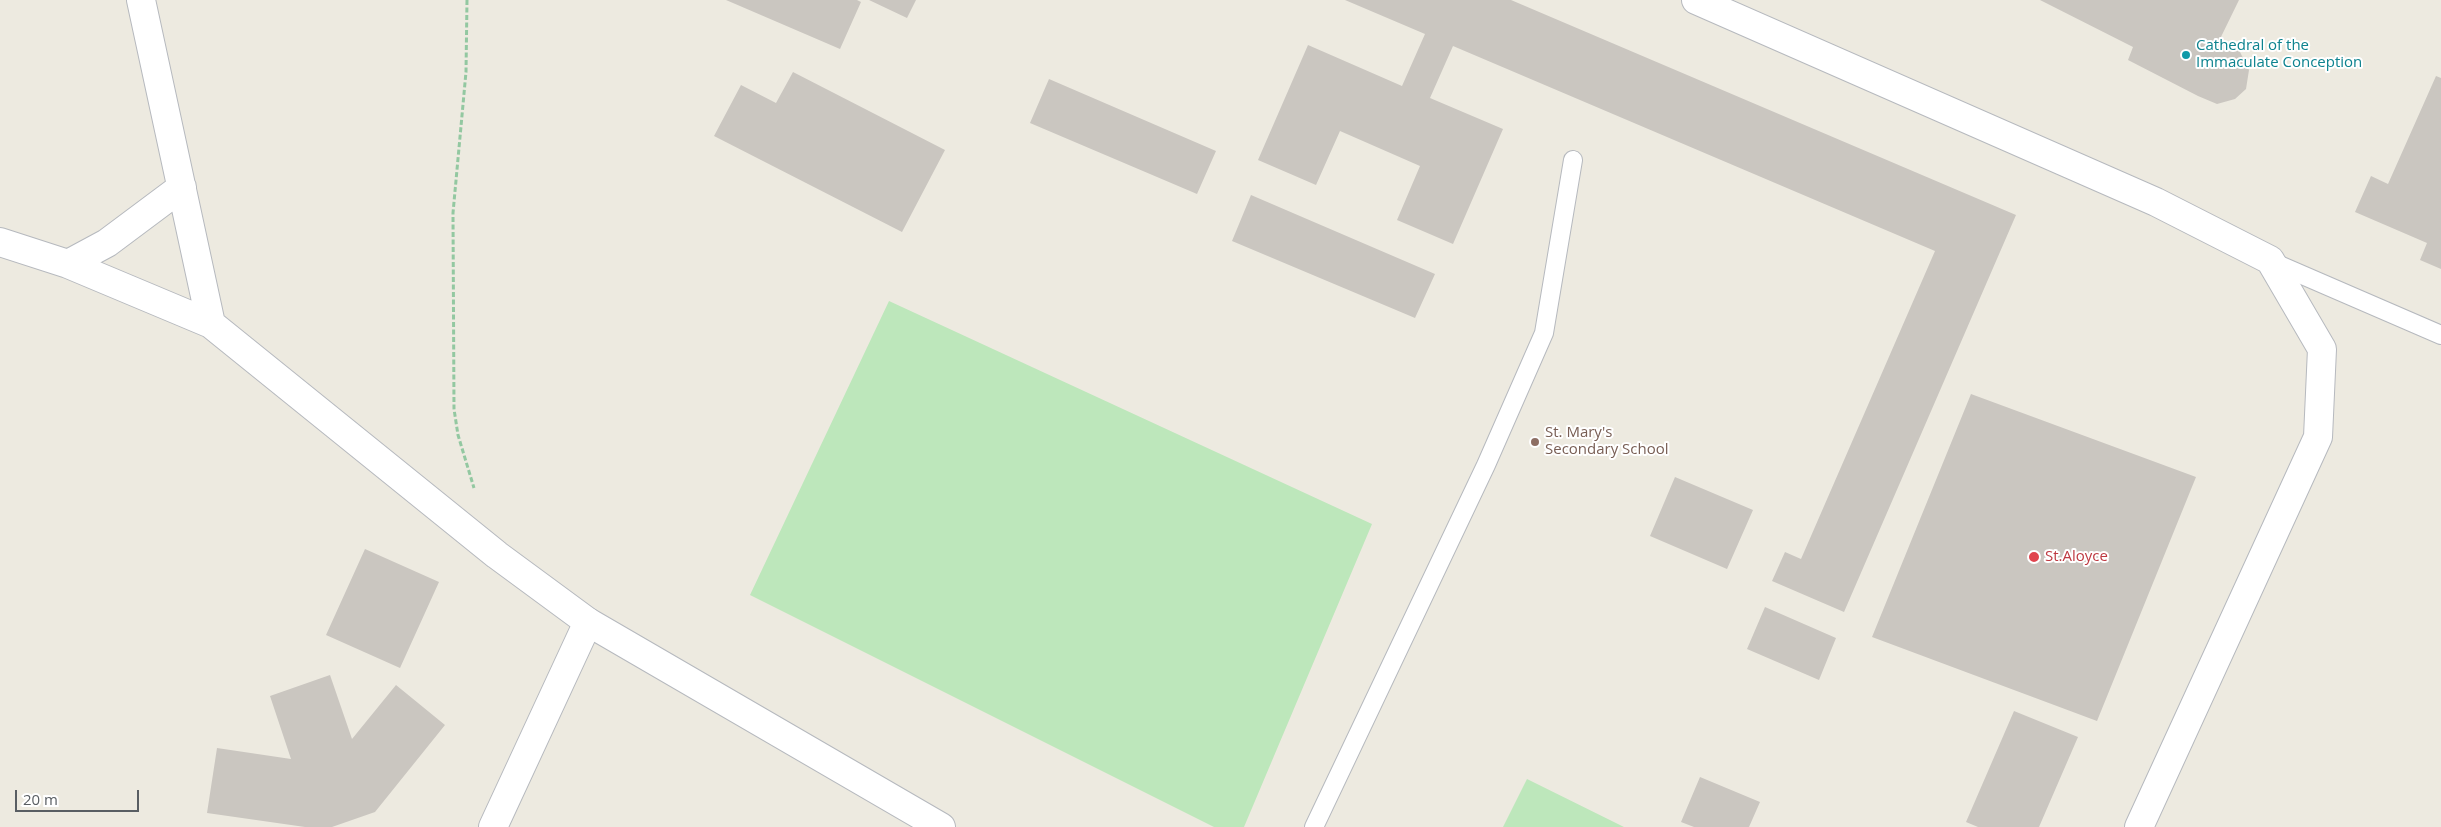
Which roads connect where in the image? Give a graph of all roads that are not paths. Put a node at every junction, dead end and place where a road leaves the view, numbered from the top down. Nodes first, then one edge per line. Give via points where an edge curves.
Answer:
1 (141, 0) edge
2 (1696, 0) edge
3 (1573, 160) dead end
4 (182, 187) junction
5 (0, 242) edge
6 (2270, 260) junction
7 (68, 264) junction
8 (211, 324) junction
9 (2441, 335) edge
10 (588, 622) junction
11 (493, 827) edge
12 (941, 827) edge
13 (1314, 827) edge
14 (2139, 827) edge

1 - 4 street
2 - 6 street via 2156,202
3 - 13 lane via 1544,333 1486,465
4 - 7 street via 107,243
4 - 8 street
5 - 7 street
6 - 9 lane
6 - 14 street via 2322,349 2318,437
7 - 8 street
8 - 10 street via 497,555
10 - 11 street
10 - 12 street

